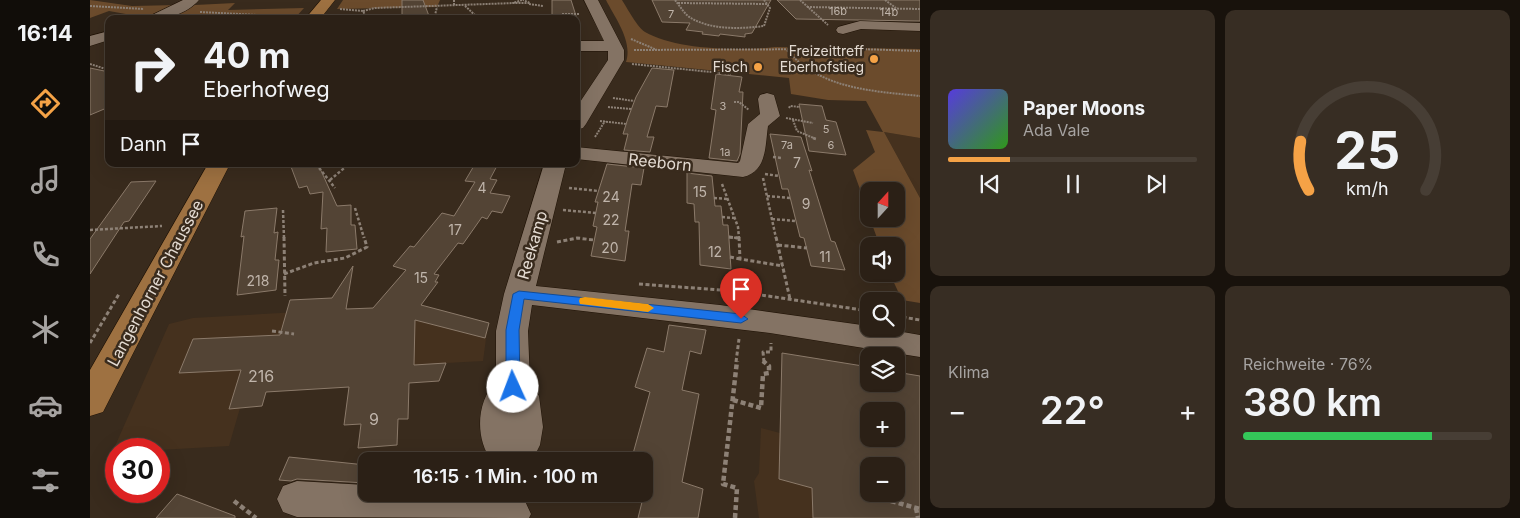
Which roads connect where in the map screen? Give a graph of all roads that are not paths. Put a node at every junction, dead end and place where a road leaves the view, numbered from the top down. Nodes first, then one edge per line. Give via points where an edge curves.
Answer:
1 (192, 0) edge
2 (591, 0) edge
3 (164, 15) edge
4 (920, 27) edge
5 (843, 30) road end
6 (105, 36) edge
7 (90, 42) edge
8 (580, 47) edge
9 (615, 53) junction
10 (767, 99) dead end
11 (580, 117) edge
12 (580, 153) edge
13 (217, 167) edge
14 (549, 186) edge
15 (519, 294) junction
16 (920, 346) edge
17 (90, 402) edge
18 (519, 452) edge
19 (358, 496) edge
20 (297, 499) dead end

1 - 3 street
2 - 9 street
4 - 5 street via 860,25
6 - 7 street
8 - 9 street
9 - 11 street
10 - 12 street, Reeborn via 770,116 758,124 751,164 743,170
13 - 17 main road, Langenhorner Chaussee
14 - 15 street, Reekamp
15 - 16 street via 860,334
15 - 18 street, Reekamp via 512,330 513,387 521,396 524,408 525,427
19 - 20 street

